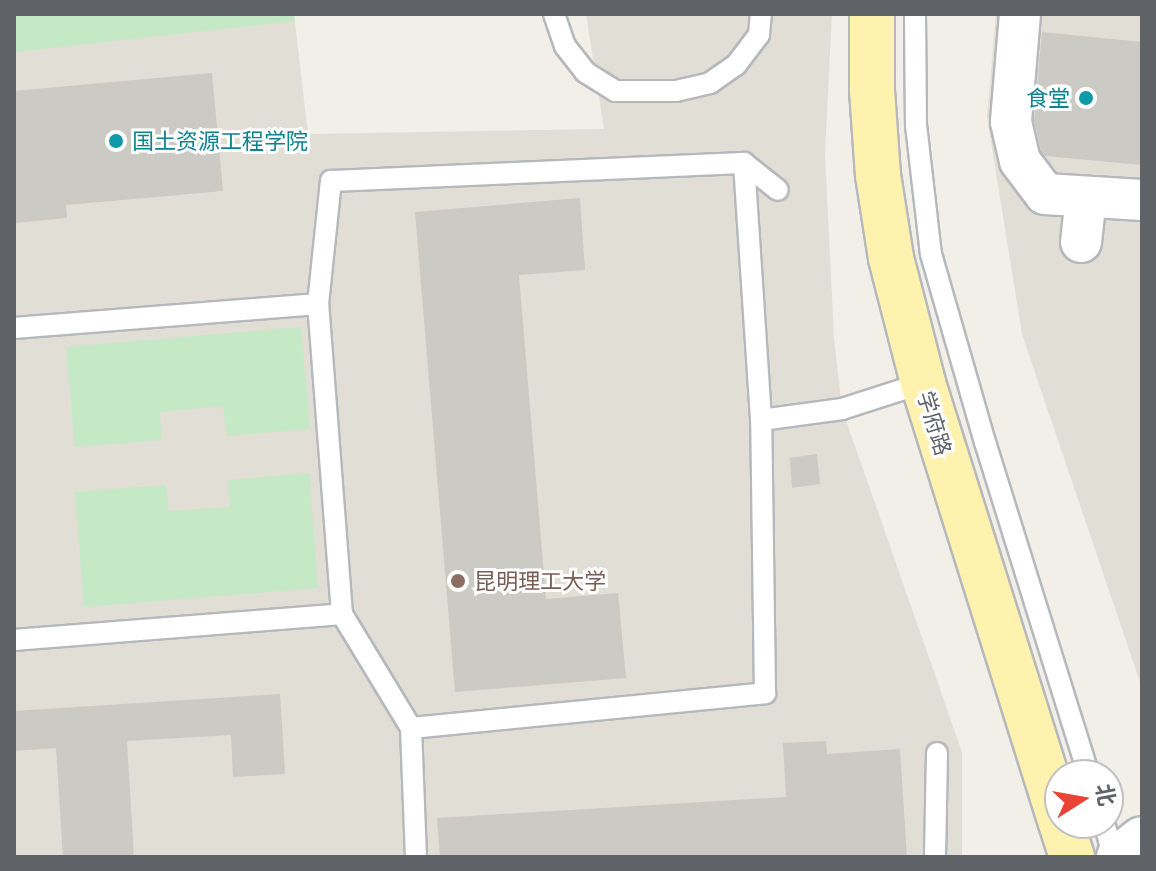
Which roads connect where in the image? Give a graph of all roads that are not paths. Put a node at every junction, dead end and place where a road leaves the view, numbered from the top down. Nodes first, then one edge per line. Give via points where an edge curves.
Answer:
1 (554, 14) edge
2 (761, 14) edge
3 (872, 14) edge
4 (915, 14) edge
5 (1020, 14) edge
6 (744, 163) junction
7 (778, 190) dead end
8 (1086, 197) junction
9 (1142, 200) edge
10 (1081, 242) dead end
11 (318, 304) junction
12 (14, 328) edge
13 (923, 383) junction
14 (761, 420) junction
15 (342, 614) junction
16 (14, 640) edge
17 (411, 728) junction
18 (937, 753) dead end
19 (1084, 759) edge
20 (1044, 771) edge
21 (1142, 839) edge
22 (416, 857) edge
23 (935, 857) edge
24 (1117, 857) edge

1 - 2 lane via 565,46 585,72 615,91 676,91 710,83 736,65 759,35
3 - 13 main road, 学府路 via 878,175 891,258
4 - 19 lane, 学府路 via 916,125 931,254
5 - 8 street via 1011,122 1020,161 1045,194
6 - 7 lane
6 - 11 lane via 331,181
6 - 14 lane
8 - 9 street
8 - 10 street
11 - 12 lane
11 - 15 lane
13 - 14 lane via 842,409
13 - 20 main road, 学府路
14 - 17 lane via 765,693
15 - 16 lane
15 - 17 lane
17 - 22 lane
18 - 23 lane
21 - 24 main road

